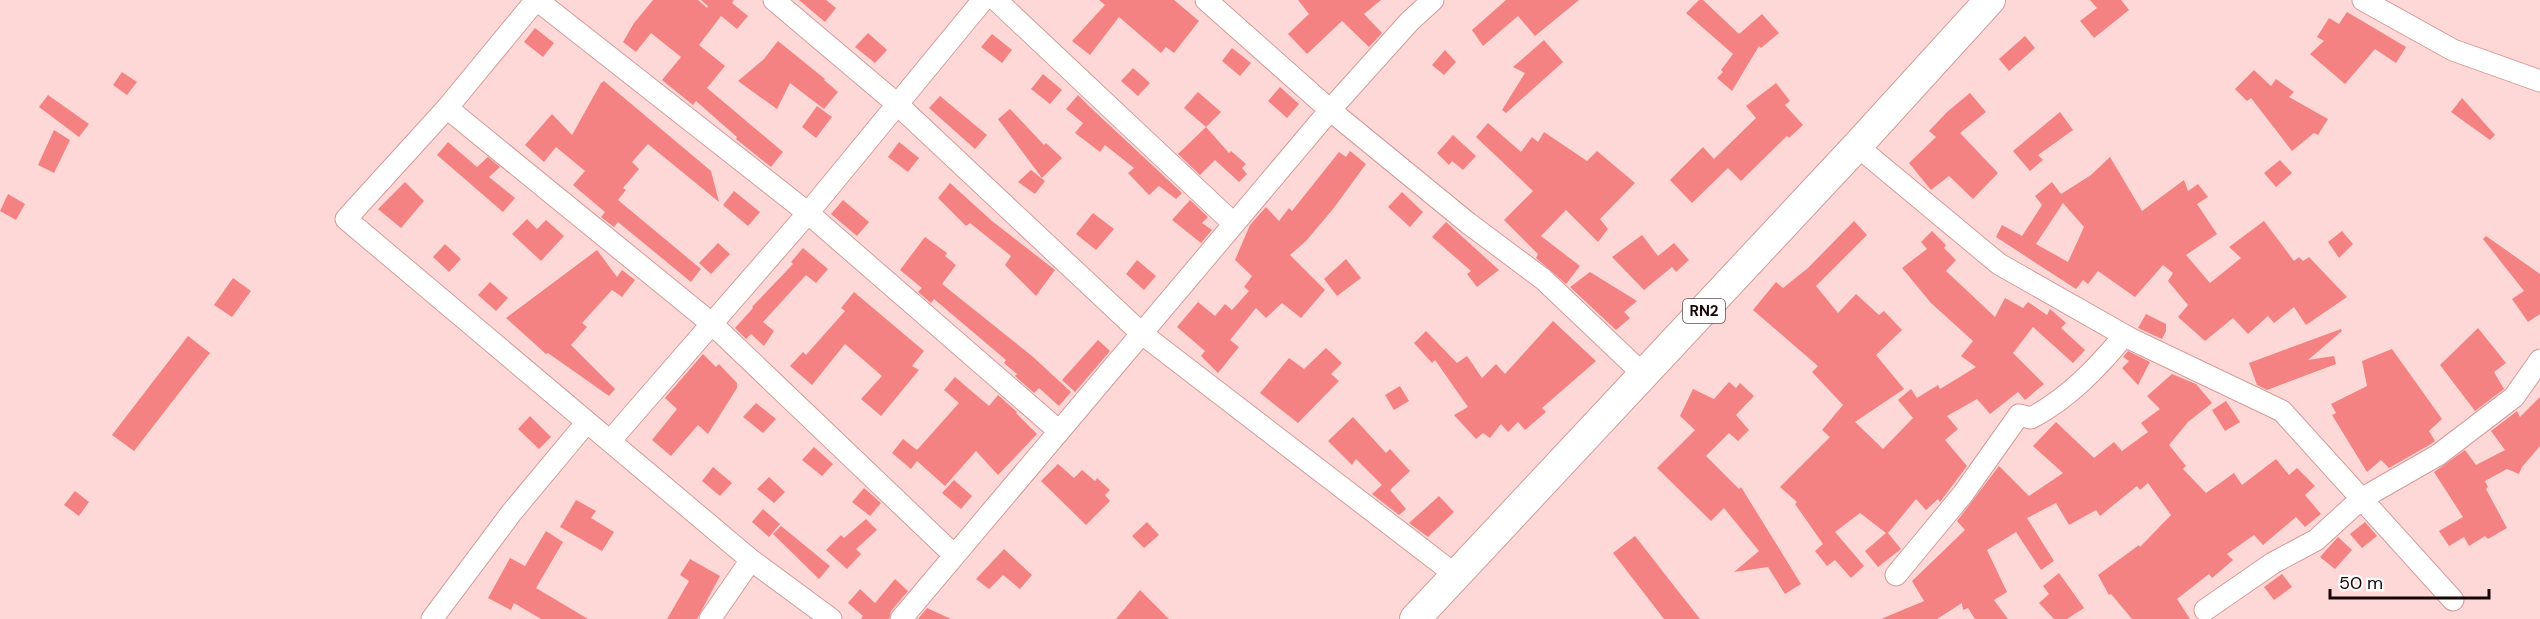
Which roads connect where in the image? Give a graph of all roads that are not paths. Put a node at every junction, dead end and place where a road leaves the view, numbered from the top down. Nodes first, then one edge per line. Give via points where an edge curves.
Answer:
1 (537, 0) edge
2 (774, 0) edge
3 (983, 0) edge
4 (996, 0) edge
5 (1206, 0) edge
6 (1433, 0) edge
7 (1990, 0) edge
8 (2363, 0) edge
9 (2540, 81) edge
10 (897, 104) junction
11 (447, 108) junction
12 (1330, 110) junction
13 (1857, 146) junction
14 (808, 213) junction
15 (1234, 224) junction
16 (711, 323) junction
17 (1142, 333) junction
18 (2124, 336) junction
19 (2540, 360) edge
20 (1644, 375) junction
21 (587, 422) junction
22 (1059, 431) junction
23 (610, 441) junction
24 (2361, 499) junction
25 (954, 555) junction
26 (751, 560) junction
27 (1896, 575) dead end
28 (1457, 576) junction
29 (2453, 600) dead end
30 (2205, 610) dead end
31 (432, 619) edge
32 (710, 619) edge
33 (831, 619) edge
34 (901, 619) edge
35 (1415, 619) edge

1 - 11 street
1 - 14 street
2 - 10 street
3 - 10 street
4 - 15 street
5 - 12 street
6 - 12 street
7 - 13 highway, RN2
8 - 9 street via 2453,50
10 - 14 street
10 - 17 street
11 - 16 street
11 - 21 street via 346,219
12 - 15 street
12 - 20 street via 1543,279
13 - 18 street via 1999,264
13 - 20 highway, RN2
14 - 16 street
14 - 22 street
15 - 17 street
16 - 23 street
16 - 25 street
17 - 22 street
17 - 28 street
18 - 24 street via 2282,411
18 - 27 street via 2056,405 2031,418 2019,415 1963,494
19 - 24 street via 2505,404 2439,455
20 - 28 highway, RN2
21 - 23 street
21 - 31 street via 512,512
22 - 25 street
23 - 26 street
24 - 29 street
24 - 30 street via 2316,540 2273,562
25 - 34 street
26 - 32 street
26 - 33 street
28 - 35 highway, RN2

